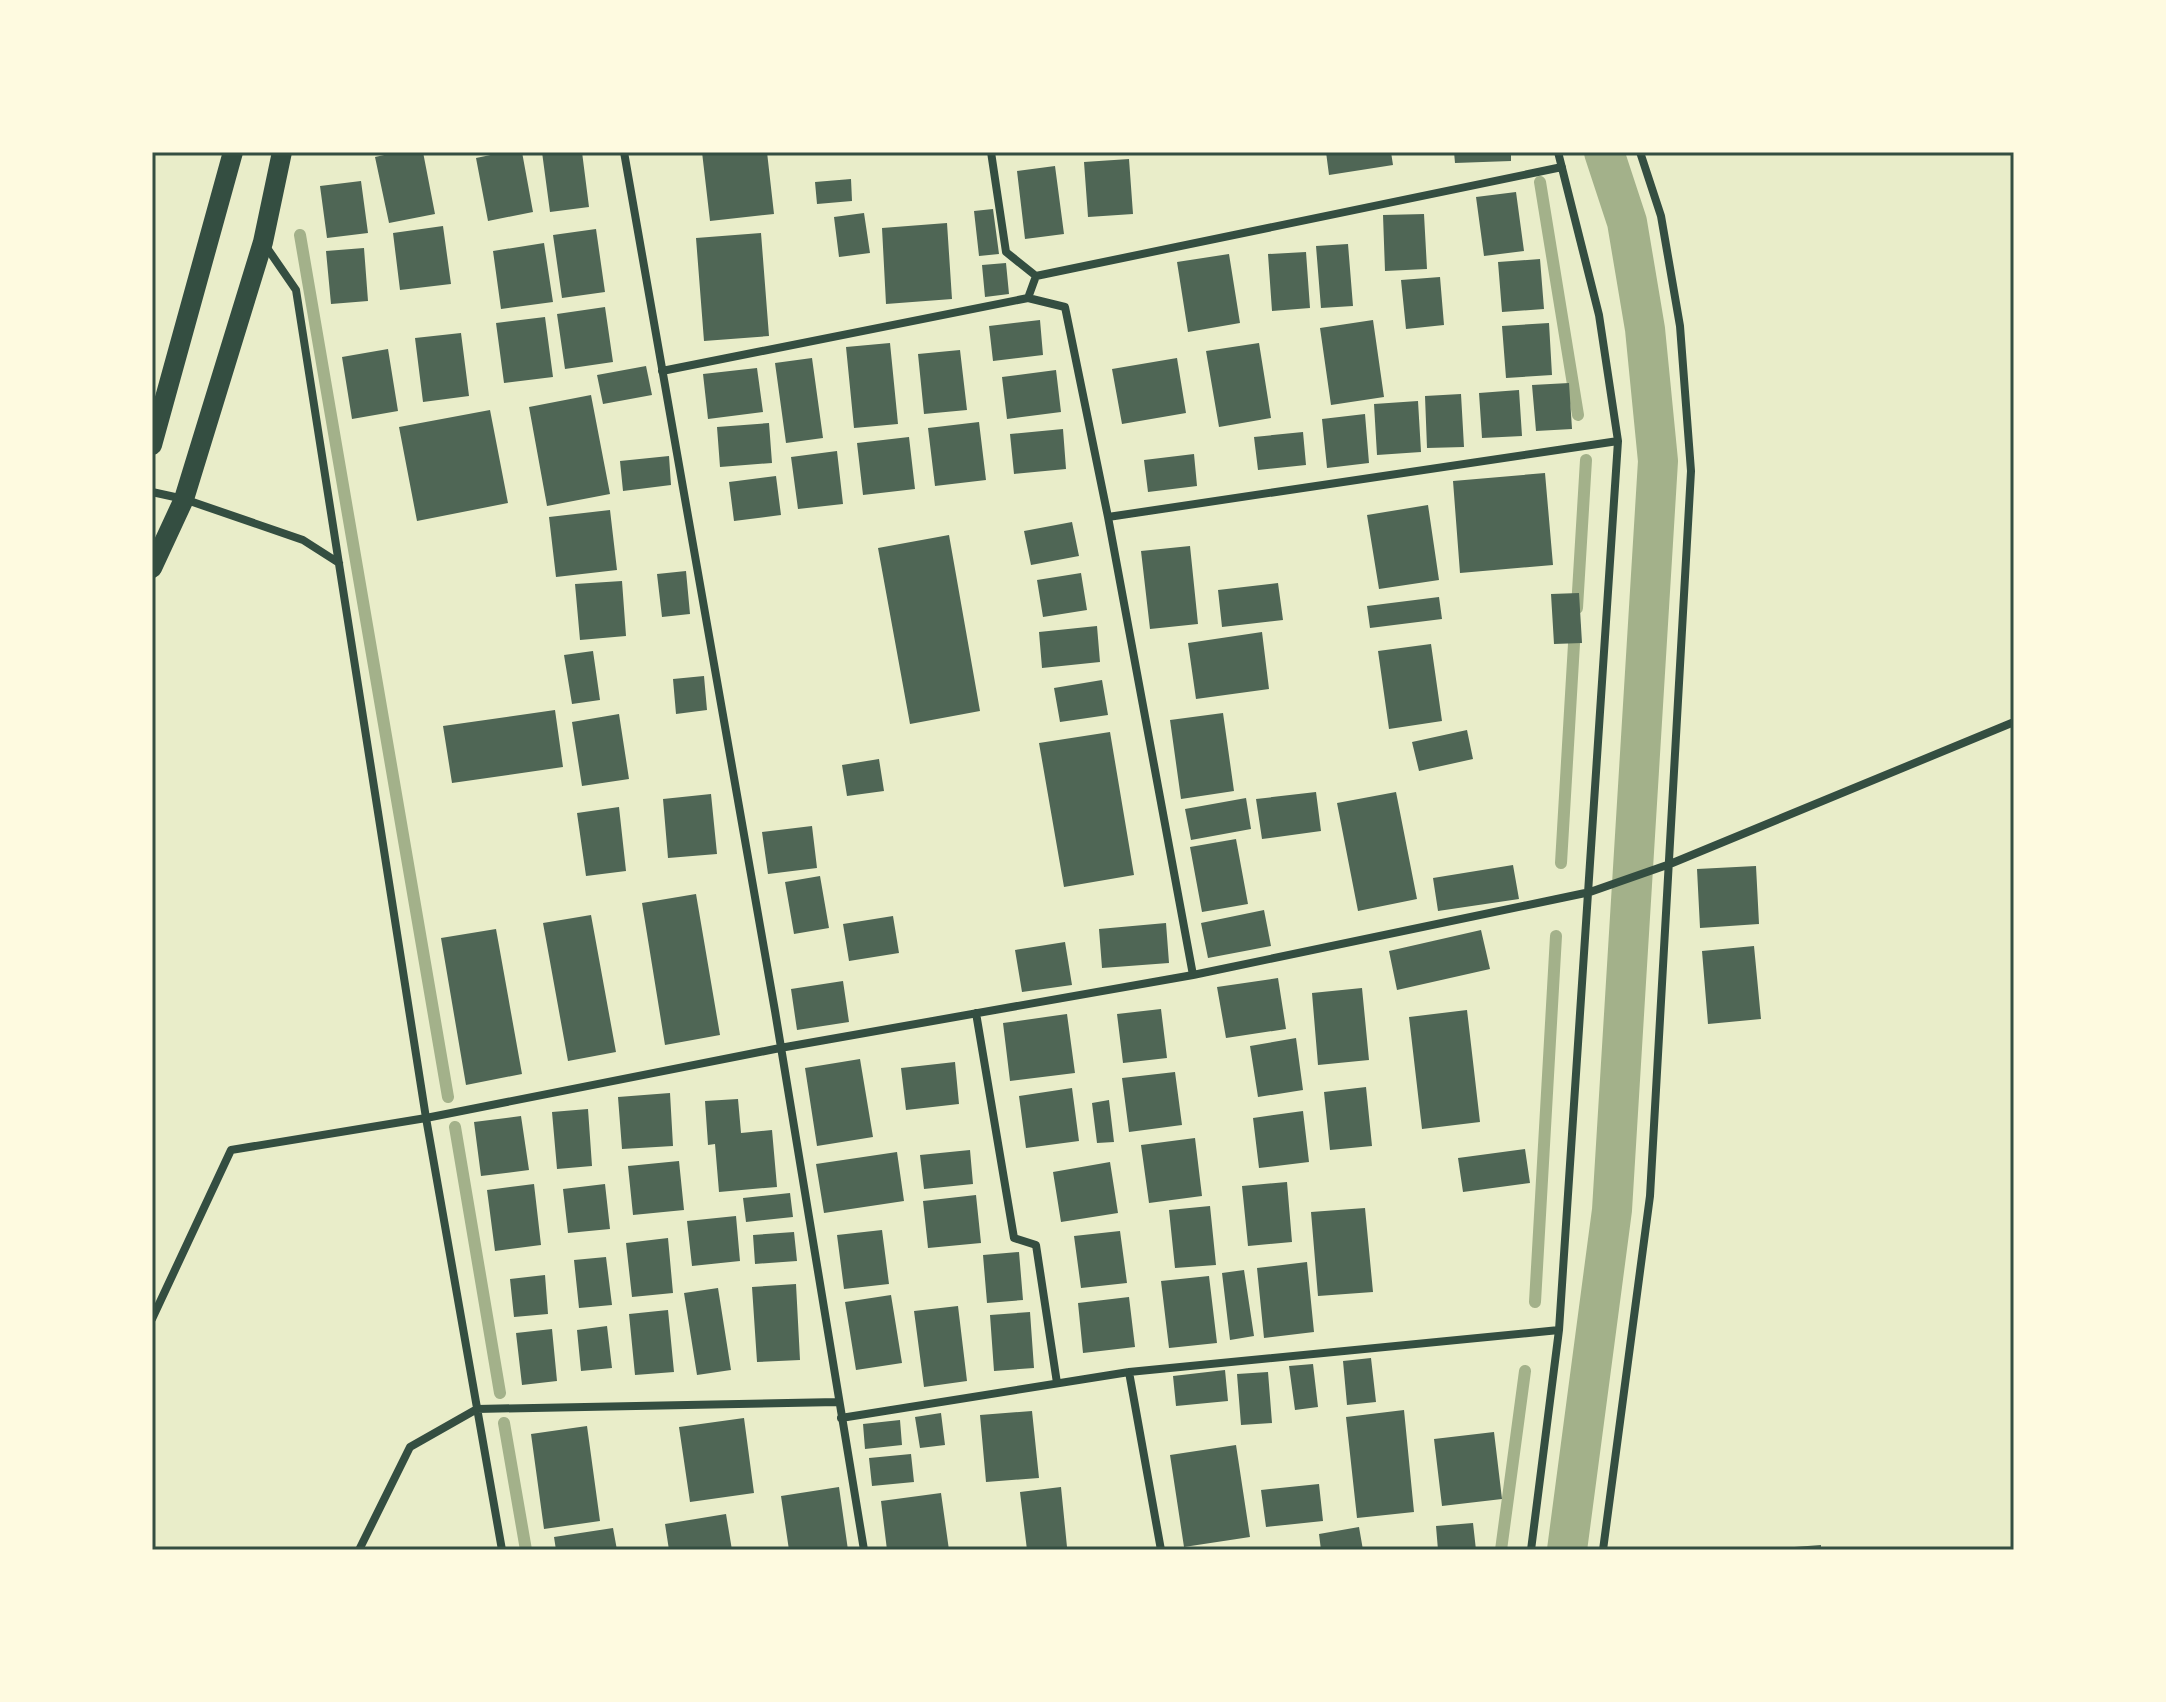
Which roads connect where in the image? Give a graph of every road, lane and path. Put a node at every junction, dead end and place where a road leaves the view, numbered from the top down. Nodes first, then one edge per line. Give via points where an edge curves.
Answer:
1 (233, 152) edge
2 (282, 152) edge
3 (624, 152) edge
4 (991, 152) edge
5 (1558, 152) edge
6 (1640, 152) edge
7 (1562, 167) junction
8 (263, 242) junction
9 (1036, 276) junction
10 (1028, 298) junction
11 (662, 371) junction
12 (1618, 441) junction
13 (152, 445) edge
14 (152, 492) edge
15 (184, 499) junction
16 (1108, 517) junction
17 (339, 563) junction
18 (152, 568) edge
19 (2014, 722) edge
20 (1670, 864) junction
21 (1590, 892) junction
22 (1193, 975) junction
23 (976, 1013) junction
24 (780, 1048) junction
25 (426, 1118) junction
26 (152, 1319) edge
27 (1559, 1330) junction
28 (1129, 1372) junction
29 (1057, 1383) junction
30 (838, 1402) junction
31 (477, 1409) junction
32 (841, 1418) junction
33 (359, 1550) edge
34 (502, 1550) edge
35 (864, 1550) edge
36 (1161, 1550) edge
37 (1531, 1550) edge
38 (1603, 1550) edge

1 - 13 main road
2 - 8 main road
3 - 11 street
4 - 9 street via 1006,252
5 - 7 street
6 - 20 street via 1661,216 1680,326 1691,471
7 - 9 street
7 - 12 street via 1599,315
8 - 15 main road
8 - 17 street via 296,290
9 - 10 street
10 - 11 street
10 - 16 street via 1065,307
11 - 24 street
12 - 16 street
12 - 21 street
14 - 15 street
15 - 17 street via 303,540
15 - 18 main road
16 - 22 street
17 - 25 street
19 - 20 street
20 - 21 street
20 - 38 street via 1650,1196
21 - 22 street
21 - 27 street
22 - 23 street
23 - 24 street
23 - 29 street via 1014,1238 1036,1245
24 - 25 street
24 - 30 street
25 - 26 street via 231,1150
25 - 31 street
27 - 28 street
27 - 37 street
28 - 29 street
28 - 36 street
29 - 32 street
30 - 31 street
30 - 32 street
31 - 33 street via 410,1447
31 - 34 street
32 - 35 street

